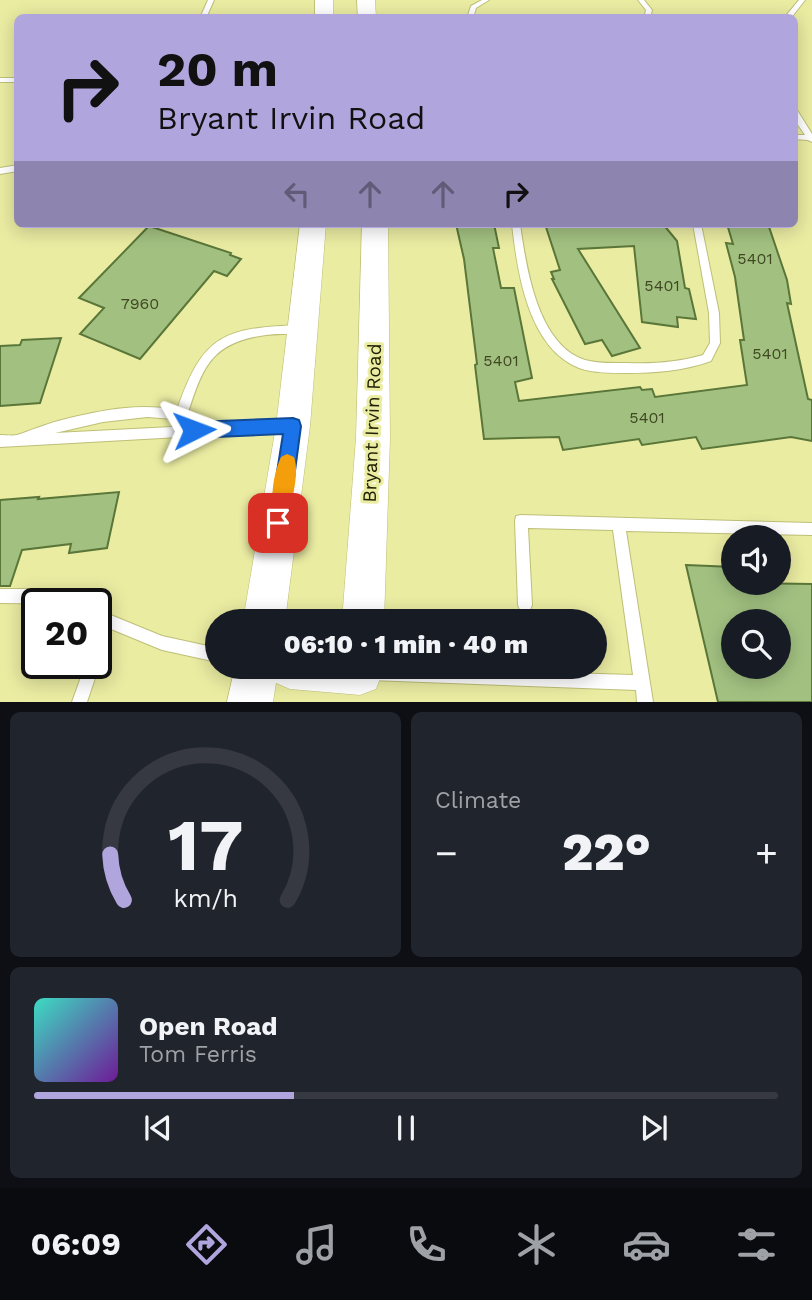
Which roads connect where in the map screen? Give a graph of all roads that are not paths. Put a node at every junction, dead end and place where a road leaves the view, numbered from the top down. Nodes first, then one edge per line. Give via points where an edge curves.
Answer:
1 (485, 0) edge
2 (802, 0) edge
3 (471, 14) edge
4 (790, 14) edge
5 (798, 118) edge
6 (811, 139) edge
7 (313, 228) edge
8 (376, 228) edge
9 (516, 228) edge
10 (698, 228) edge
11 (304, 329) junction
12 (181, 415) junction
13 (293, 426) junction
14 (211, 429) junction
15 (176, 431) junction
16 (0, 441) edge
17 (14, 441) junction
18 (619, 524) junction
19 (812, 529) edge
20 (0, 596) edge
21 (21, 596) edge
22 (525, 605) dead end
23 (266, 609) edge
24 (364, 609) edge
25 (112, 622) edge
26 (205, 652) edge
27 (87, 679) edge
28 (255, 679) edge
29 (359, 680) edge
30 (642, 683) junction
31 (79, 702) edge
32 (250, 702) edge
33 (645, 702) edge

1 - 3 lane via 473,7
2 - 4 lane
5 - 6 lane
7 - 11 main road
8 - 24 main road, Bryant Irvin Road via 373,438
9 - 10 lane via 521,264 543,331 555,349 577,363 640,369 684,366 707,358 715,343
11 - 12 lane via 260,329 227,338 204,356
11 - 13 main road
12 - 14 lane
12 - 15 lane
12 - 17 lane via 144,412 62,423
13 - 14 lane
13 - 23 main road
14 - 15 lane
15 - 17 lane
16 - 17 lane
18 - 19 lane
18 - 22 lane via 521,521
18 - 30 lane
20 - 21 lane
25 - 26 lane via 162,643
27 - 31 lane
28 - 32 main road
29 - 30 lane
30 - 33 lane

